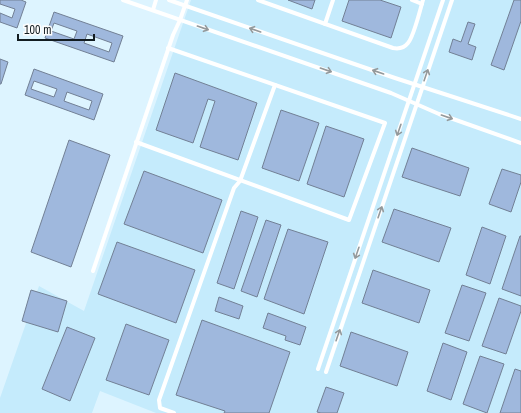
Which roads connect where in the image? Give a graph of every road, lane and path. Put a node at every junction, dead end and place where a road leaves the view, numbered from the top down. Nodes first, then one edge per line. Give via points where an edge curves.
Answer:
1 (123, 0) edge
2 (156, 0) edge
3 (169, 0) edge
4 (187, 0) edge
5 (259, 0) edge
6 (333, 0) edge
7 (412, 0) edge
8 (443, 0) edge
9 (452, 0) edge
10 (423, 2) edge
11 (185, 6) junction
12 (153, 10) junction
13 (180, 20) junction
14 (325, 24) junction
15 (168, 48) junction
16 (275, 85) junction
17 (414, 85) junction
18 (422, 87) junction
19 (408, 101) junction
20 (416, 104) junction
21 (521, 119) edge
22 (136, 142) junction
23 (521, 143) edge
24 (240, 181) junction
25 (93, 271) dead end
26 (318, 369) dead end
27 (326, 372) dead end
28 (174, 413) edge

1 - 12 street
2 - 12 street
3 - 11 street
4 - 11 street
5 - 14 street
6 - 14 street
7 - 10 street
8 - 17 street
18 -> 9 street
10 - 14 street via 409,41 400,48 393,48
11 - 13 street
17 -> 11 street
12 - 13 street
13 - 15 street
13 -> 19 street
15 - 16 street
15 - 22 street
16 - 24 street
16 - 24 street via 385,123 349,220
17 - 18 street
17 - 19 street
18 - 20 street
18 - 21 street
19 - 20 street
19 -> 26 street
20 -> 23 street
27 -> 20 street
22 - 24 street
22 - 25 street
24 - 28 street via 234,188 159,400 160,408

